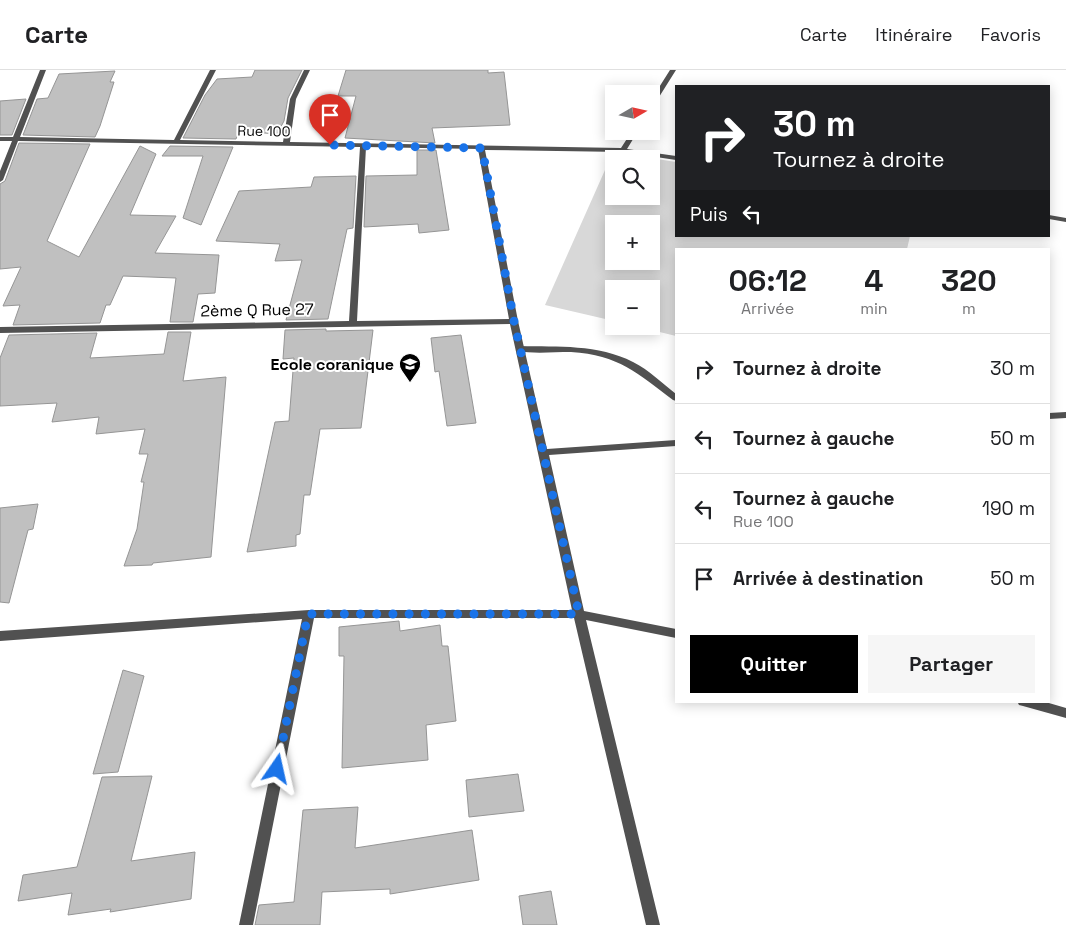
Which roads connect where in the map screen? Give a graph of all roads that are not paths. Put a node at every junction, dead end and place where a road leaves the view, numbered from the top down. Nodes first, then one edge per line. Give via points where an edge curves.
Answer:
1 (43, 70) edge
2 (213, 70) edge
3 (307, 70) edge
4 (674, 70) edge
5 (660, 91) edge
6 (0, 139) edge
7 (16, 139) junction
8 (629, 140) edge
9 (176, 142) junction
10 (286, 144) junction
11 (363, 145) junction
12 (482, 148) junction
13 (623, 150) joint
14 (660, 156) edge
15 (675, 158) edge
16 (0, 180) edge
17 (1050, 217) edge
18 (1066, 220) edge
19 (514, 321) junction
20 (354, 324) junction
21 (0, 330) edge
22 (520, 349) junction
23 (675, 397) edge
24 (1066, 415) edge
25 (1050, 416) edge
26 (675, 443) edge
27 (544, 452) junction
28 (308, 614) junction
29 (579, 614) junction
30 (675, 633) edge
31 (0, 636) edge
32 (1030, 703) edge
33 (1066, 713) edge
34 (246, 925) edge
35 (653, 925) edge

1 - 7 street
2 - 9 street
3 - 10 street via 293,99
4 - 5 street
6 - 7 street, Rue 100
7 - 9 street, Rue 100
7 - 16 street
8 - 13 street
9 - 10 street, Rue 100
10 - 11 street, Rue 100
11 - 12 street, Rue 100
11 - 20 street
12 - 13 street, Rue 100
12 - 19 street
14 - 15 street, Rue 100
17 - 18 street
19 - 20 street, 2ème Q Rue 27
19 - 22 street
20 - 21 street, 2ème Q Rue 27
22 - 23 street via 589,351 614,356 631,364
22 - 27 street
24 - 25 street
26 - 27 street
27 - 29 street
28 - 29 street
28 - 31 street
28 - 34 street
29 - 30 street
29 - 35 street
32 - 33 street

